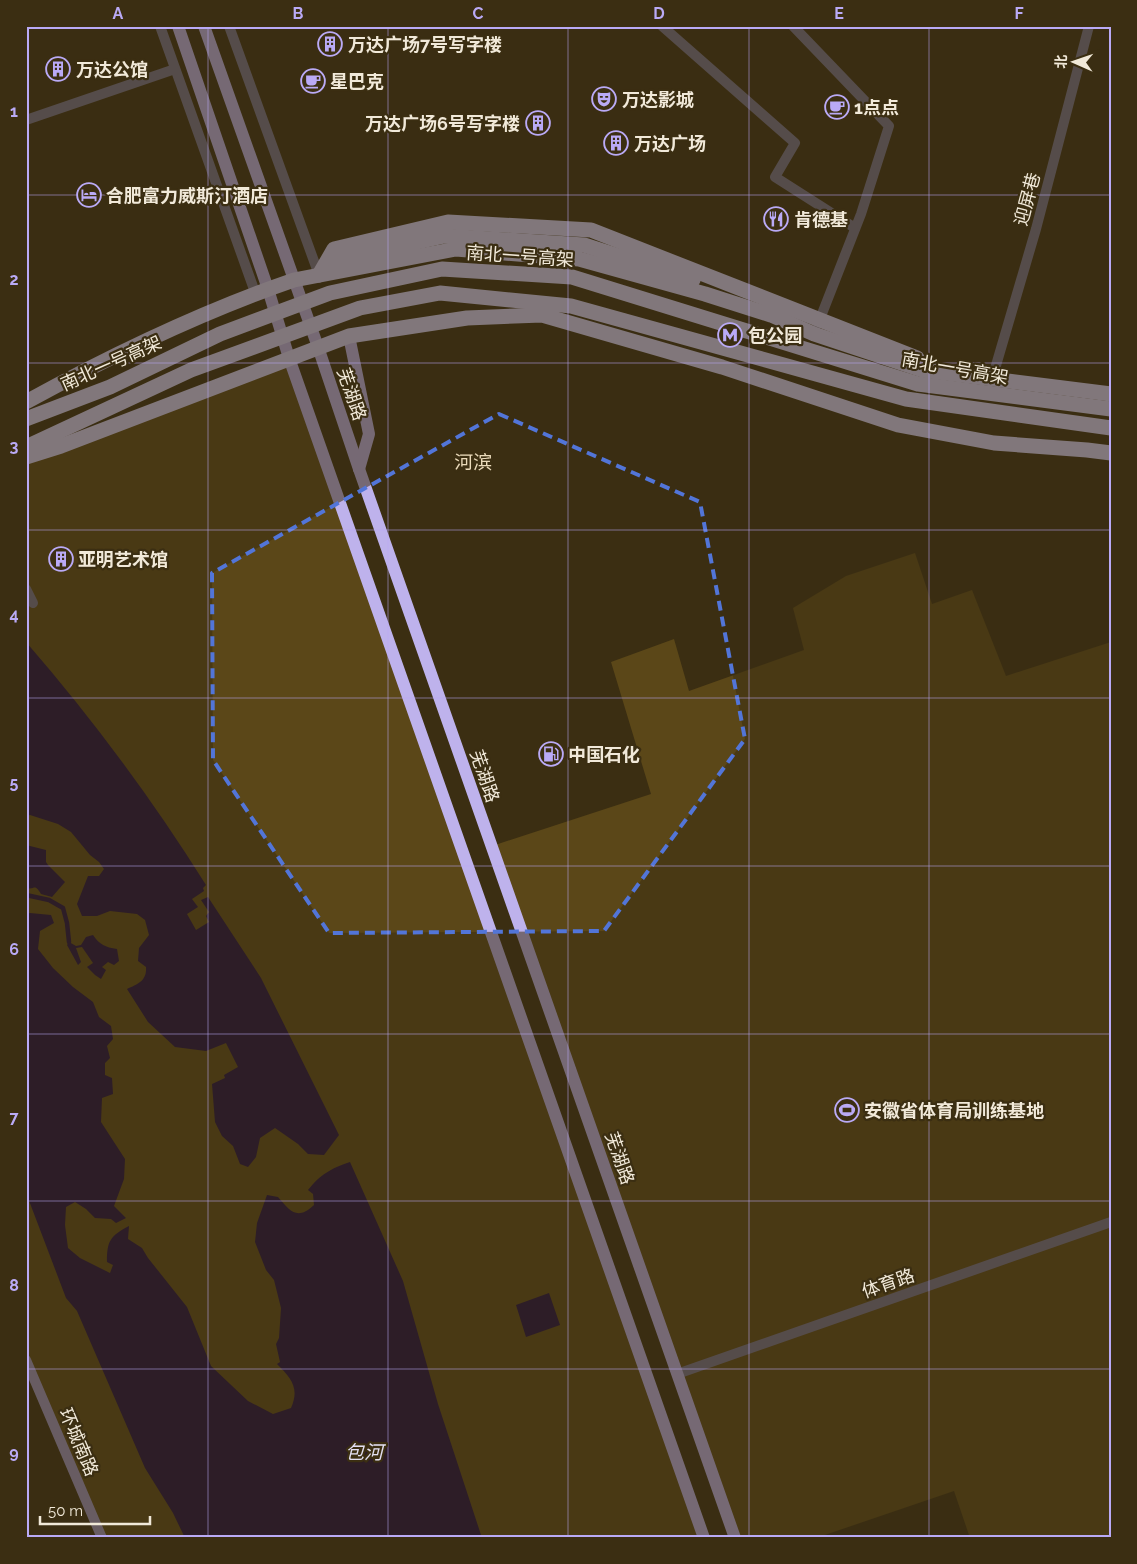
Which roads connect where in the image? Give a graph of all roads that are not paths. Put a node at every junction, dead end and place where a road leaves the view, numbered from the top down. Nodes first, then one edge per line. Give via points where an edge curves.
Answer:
1 (160, 26) edge
2 (178, 26) edge
3 (204, 26) edge
4 (229, 26) edge
5 (662, 26) edge
6 (793, 26) edge
7 (1089, 26) edge
8 (176, 69) junction
9 (26, 120) edge
10 (855, 228) junction
11 (319, 275) junction
12 (294, 280) junction
13 (262, 292) junction
14 (814, 334) junction
15 (349, 336) junction
16 (318, 347) junction
17 (290, 358) junction
18 (991, 386) junction
19 (1111, 394) edge
20 (26, 402) edge
21 (1111, 409) edge
22 (26, 419) edge
23 (1111, 428) edge
24 (28, 449) edge
25 (1111, 454) edge
26 (359, 469) junction
27 (26, 589) edge
28 (33, 602) dead end
29 (1111, 1222) edge
30 (26, 1360) edge
31 (677, 1374) junction
32 (102, 1538) edge
33 (704, 1538) edge
34 (734, 1538) edge

1 - 8 street
2 - 13 main road
3 - 12 main road, 芜湖路
4 - 11 street
5 - 10 street via 795,143 775,177
6 - 10 street via 889,126
7 - 18 street, 迎屏巷
8 - 9 street
8 - 13 street
10 - 14 street
11 - 12 highway
11 - 14 highway via 456,249 579,258 771,315
11 - 18 highway via 334,249 448,222 590,230
12 - 13 highway
12 - 16 main road, 芜湖路
13 - 17 main road
13 - 20 highway via 92,366
14 - 18 highway via 922,370
15 - 16 highway
15 - 25 highway via 467,318 542,315 722,366 898,425 994,443
15 - 26 main road via 368,434
16 - 17 highway
16 - 26 main road, 芜湖路
17 - 24 highway via 62,446
17 - 33 main road
18 - 19 highway
18 - 21 highway, 南北一号高架
18 - 22 highway, 南北一号高架 via 918,384 572,277 442,269 330,292 220,334 110,387
23 - 24 highway, 南北一号高架 via 906,399 571,306 440,294 360,308 191,370
26 - 31 main road, 芜湖路
27 - 28 street
29 - 31 street, 体育路
30 - 32 street, 环城南路
31 - 34 main road, 芜湖路

